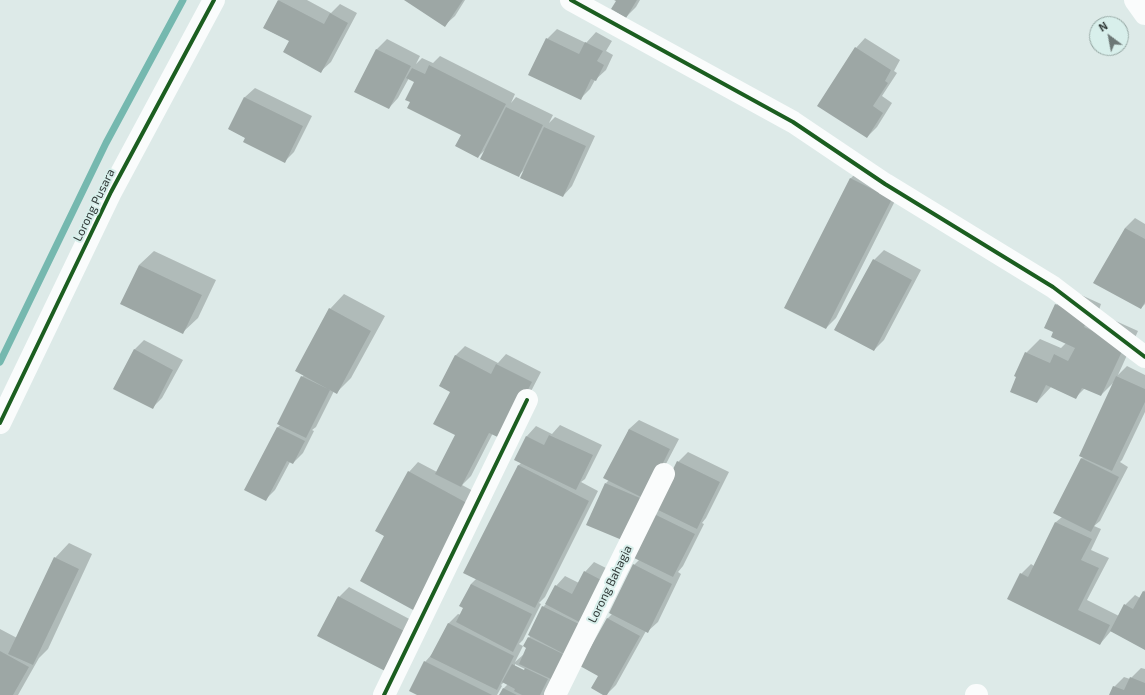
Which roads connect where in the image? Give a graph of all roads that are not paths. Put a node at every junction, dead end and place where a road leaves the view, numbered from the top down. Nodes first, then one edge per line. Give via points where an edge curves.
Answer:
1 (214, 0) edge
2 (571, 0) edge
3 (1136, 0) edge
4 (1145, 14) edge
5 (1145, 356) edge
6 (528, 400) dead end
7 (0, 423) edge
8 (664, 474) dead end
9 (384, 695) edge
10 (555, 695) edge

1 - 7 street, Lorong Pusara via 111,192
2 - 5 street via 793,122 884,184 1053,287
3 - 4 street
6 - 9 street
8 - 10 street, Lorong Bahagia

